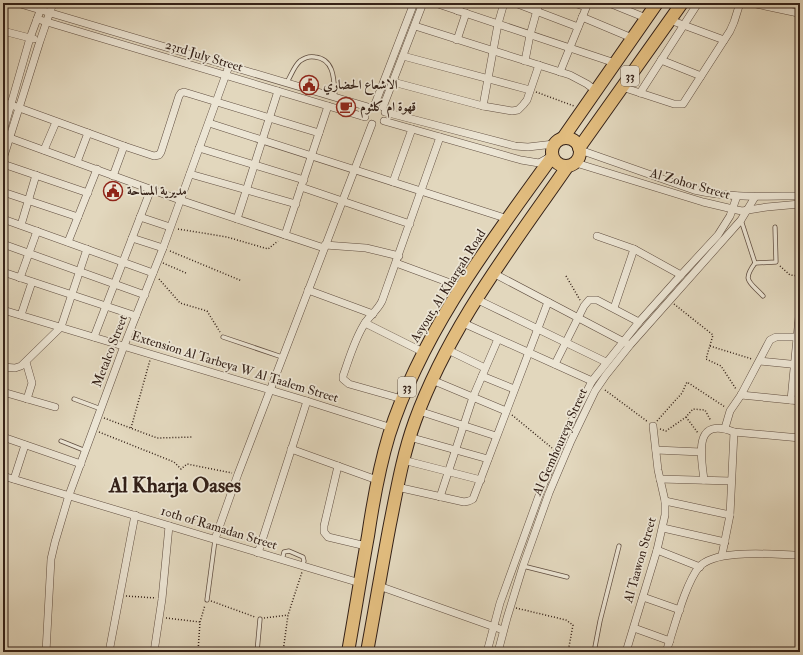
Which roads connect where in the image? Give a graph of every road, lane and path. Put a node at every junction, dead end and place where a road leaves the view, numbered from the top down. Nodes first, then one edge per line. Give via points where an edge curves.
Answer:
1 (17, 3) edge
2 (53, 3) edge
3 (414, 3) edge
4 (424, 3) edge
5 (435, 3) edge
6 (461, 3) edge
7 (504, 3) edge
8 (515, 3) edge
9 (538, 3) edge
10 (574, 3) edge
11 (609, 3) edge
12 (657, 3) edge
13 (682, 3) edge
14 (698, 3) edge
15 (740, 3) edge
16 (751, 3) edge
17 (587, 5) edge
18 (769, 5) edge
19 (41, 6) edge
20 (536, 11) junction
21 (462, 12) junction
22 (50, 13) junction
23 (798, 14) dead end
24 (582, 17) junction
25 (646, 18) junction
26 (37, 19) junction
27 (670, 20) junction
28 (47, 22) junction
29 (498, 24) junction
30 (683, 25) junction
31 (415, 26) junction
32 (578, 27) junction
33 (3, 31) edge
34 (530, 35) junction
35 (30, 38) junction
36 (632, 38) junction
37 (457, 40) junction
38 (724, 40) junction
39 (40, 41) junction
40 (570, 48) junction
41 (493, 51) junction
42 (403, 56) junction
43 (661, 60) junction
44 (525, 61) junction
45 (615, 63) junction
46 (229, 66) junction
47 (539, 66) junction
48 (560, 72) junction
49 (226, 75) junction
50 (701, 76) junction
51 (488, 78) junction
52 (393, 82) junction
53 (287, 83) junction
54 (622, 87) junction
55 (530, 90) junction
56 (278, 91) junction
57 (596, 92) junction
58 (640, 93) junction
59 (335, 97) junction
60 (3, 102) edge
61 (216, 102) junction
62 (11, 105) junction
63 (372, 105) junction
64 (328, 106) junction
65 (483, 106) junction
66 (19, 107) junction
67 (384, 110) junction
68 (583, 110) junction
69 (365, 117) junction
70 (269, 118) junction
71 (384, 121) junction
72 (56, 122) junction
73 (209, 123) junction
74 (372, 124) junction
75 (412, 129) junction
76 (3, 132) edge
77 (88, 133) junction
78 (319, 133) junction
79 (440, 137) junction
80 (10, 138) junction
81 (262, 140) junction
82 (124, 146) junction
83 (199, 148) junction
84 (555, 149) junction
85 (579, 149) junction
86 (44, 150) junction
87 (312, 156) junction
88 (3, 159) edge
89 (77, 162) junction
90 (3, 164) edge
91 (254, 165) junction
92 (571, 165) junction
93 (355, 169) junction
94 (97, 170) junction
95 (190, 174) junction
96 (36, 175) junction
97 (113, 176) junction
98 (304, 180) junction
99 (393, 182) junction
100 (301, 187) junction
101 (151, 189) junction
102 (246, 190) junction
103 (421, 190) junction
104 (3, 192) edge
105 (88, 193) junction
106 (737, 196) junction
107 (755, 196) junction
108 (800, 196) edge
109 (28, 200) junction
110 (180, 200) junction
111 (342, 201) junction
112 (296, 204) junction
113 (800, 204) edge
114 (733, 209) junction
115 (747, 210) junction
116 (78, 217) junction
117 (140, 217) junction
118 (3, 219) edge
119 (237, 219) junction
120 (508, 219) junction
121 (741, 220) junction
122 (410, 224) junction
123 (21, 225) junction
124 (774, 227) dead end
125 (170, 228) junction
126 (37, 231) junction
127 (286, 235) junction
128 (596, 236) dead end
129 (132, 238) junction
130 (68, 242) junction
131 (3, 244) edge
132 (325, 246) junction
133 (163, 248) junction
134 (87, 249) junction
135 (634, 249) junction
136 (29, 254) junction
137 (398, 260) junction
138 (158, 261) junction
139 (123, 262) junction
140 (776, 262) junction
141 (755, 263) junction
142 (3, 272) edge
143 (80, 272) junction
144 (153, 273) junction
145 (186, 273) dead end
146 (493, 273) junction
147 (681, 275) junction
148 (566, 276) dead end
149 (800, 276) edge
150 (20, 278) junction
151 (242, 281) dead end
152 (32, 282) junction
153 (115, 284) junction
154 (461, 287) junction
155 (308, 290) junction
156 (72, 295) junction
157 (145, 295) junction
158 (763, 296) dead end
159 (476, 299) junction
160 (670, 301) junction
161 (548, 302) junction
162 (106, 306) junction
163 (584, 306) junction
164 (800, 307) edge
165 (614, 308) junction
166 (3, 310) edge
167 (374, 314) junction
168 (21, 315) junction
169 (136, 316) junction
170 (578, 318) junction
171 (461, 322) junction
172 (639, 322) junction
173 (365, 323) junction
174 (60, 327) junction
175 (537, 328) junction
176 (94, 337) junction
177 (223, 337) joint
178 (498, 339) junction
179 (566, 342) junction
180 (798, 342) edge
181 (626, 343) junction
182 (124, 346) junction
183 (710, 346) junction
184 (446, 350) junction
185 (423, 352) junction
186 (528, 352) junction
187 (152, 354) junction
188 (282, 357) junction
189 (760, 361) junction
190 (26, 362) junction
191 (606, 362) junction
192 (555, 364) junction
193 (797, 365) edge
194 (3, 367) edge
195 (485, 368) junction
196 (482, 376) junction
197 (432, 380) junction
198 (592, 381) junction
199 (599, 384) junction
200 (514, 389) junction
201 (270, 390) junction
202 (3, 392) edge
203 (741, 395) junction
204 (473, 397) junction
205 (27, 399) junction
206 (74, 399) dead end
207 (402, 399) junction
208 (791, 400) junction
209 (307, 401) junction
210 (800, 401) edge
211 (55, 407) dead end
212 (506, 410) junction
213 (419, 411) junction
214 (730, 411) junction
215 (100, 413) junction
216 (686, 416) junction
217 (577, 419) junction
218 (463, 426) junction
219 (653, 426) junction
220 (131, 428) junction
221 (392, 428) junction
222 (714, 428) junction
223 (725, 428) junction
224 (93, 430) junction
225 (734, 432) junction
226 (496, 436) junction
227 (3, 437) edge
228 (193, 437) dead end
229 (410, 437) junction
230 (702, 438) junction
231 (800, 438) edge
232 (61, 441) dead end
233 (25, 444) junction
234 (291, 449) junction
235 (455, 450) junction
236 (656, 450) junction
237 (86, 451) junction
238 (557, 451) junction
239 (701, 452) junction
240 (488, 459) junction
241 (403, 460) junction
242 (81, 464) junction
243 (338, 466) junction
244 (448, 472) junction
245 (238, 474) junction
246 (3, 476) edge
247 (14, 479) junction
248 (660, 479) junction
249 (377, 480) junction
250 (480, 480) junction
251 (704, 480) junction
252 (731, 481) junction
253 (397, 487) junction
254 (541, 490) junction
255 (549, 493) junction
256 (69, 495) junction
257 (440, 496) junction
258 (665, 501) junction
259 (135, 515) junction
260 (730, 515) junction
261 (169, 526) junction
262 (663, 528) junction
263 (215, 539) junction
264 (725, 542) junction
265 (366, 546) junction
266 (619, 546) dead end
267 (657, 550) junction
268 (258, 552) junction
269 (800, 555) edge
270 (722, 556) junction
271 (514, 563) junction
272 (303, 566) junction
273 (523, 566) junction
274 (700, 567) junction
275 (567, 577) dead end
276 (360, 583) junction
277 (379, 586) junction
278 (119, 595) junction
279 (643, 597) junction
280 (162, 599) junction
281 (207, 600) junction
282 (511, 606) junction
283 (680, 610) junction
284 (288, 615) junction
285 (160, 617) junction
286 (260, 619) junction
287 (200, 622) junction
288 (493, 626) junction
289 (634, 628) junction
290 (503, 630) junction
291 (670, 641) junction
292 (47, 651) edge
293 (109, 652) edge
294 (154, 652) edge
295 (198, 652) edge
296 (257, 652) edge
297 (283, 652) edge
298 (348, 652) edge
299 (367, 652) edge
300 (448, 652) edge
301 (454, 652) edge
302 (487, 652) edge
303 (498, 652) edge
304 (568, 652) edge
305 (596, 652) edge
306 (626, 652) edge
307 (666, 652) edge

1 - 19 street, 23rd July Street
2 - 22 street
3 - 63 street
4 - 31 street
5 - 21 street
6 - 21 street
7 - 29 street
8 - 20 street
9 - 20 street
10 - 17 street
11 - 25 street
12 - 25 highway, Asyout, Al Khargah Road / 33
13 - 27 highway, 33
14 - 30 street
15 - 38 street via 734,22
16 - 18 street
17 - 24 street
18 - 23 street
19 - 22 street, 23rd July Street
19 - 26 street
20 - 32 street
20 - 34 street
21 - 29 street
21 - 37 street
22 - 28 street
22 - 46 street, 23rd July Street
24 - 32 street
24 - 36 street
25 - 36 highway, Asyout, Al Khargah Road / 33
26 - 28 street, 23rd July Street
26 - 35 street
27 - 30 street
27 - 54 highway, 33
28 - 39 street
28 - 49 street, 23rd July Street
29 - 34 street
29 - 41 street
30 - 38 street
30 - 43 street
31 - 37 street
31 - 42 street
32 - 40 street
33 - 35 street
34 - 40 street
34 - 44 street
35 - 39 street
35 - 62 street
36 - 45 highway, Asyout, Al Khargah Road / 33
37 - 41 street
38 - 50 street
39 - 66 street
40 - 45 street
40 - 48 street
41 - 44 street
41 - 51 street
42 - 51 street
42 - 52 street
43 - 50 street
43 - 58 street
44 - 47 street
45 - 57 highway, Asyout, Al Khargah Road / 33
46 - 49 street, Metalco Street
46 - 53 street, 23rd July Street
47 - 48 street
47 - 55 street
48 - 57 street via 579,79
49 - 56 street, 23rd July Street
49 - 61 street, Metalco Street
50 - 58 street via 685,102 680,105
51 - 55 street
51 - 65 street
52 - 65 street
52 - 67 street
53 - 59 street, 23rd July Street
53 - 59 lane via 300,61 313,56 320,57 333,71
54 - 58 street
54 - 85 highway, 33
55 - 65 street via 523,106 518,110 505,111
55 - 68 path
56 - 64 street, 23rd July Street
56 - 70 street
57 - 68 highway, Asyout, Al Khargah Road / 33
59 - 63 street, 23rd July Street
60 - 62 street
61 - 70 street
61 - 73 street, Metalco Street
61 - 82 street via 181,93 160,154 154,156
62 - 66 street
62 - 76 street
63 - 67 street
63 - 69 street via 365,113
64 - 69 street, 23rd July Street
64 - 78 street
66 - 72 street
66 - 80 street
67 - 71 street
67 - 84 street via 515,146
68 - 84 highway, Asyout, Al Khargah Road / 33
69 - 74 street
70 - 78 street
70 - 81 street
71 - 74 street
71 - 75 street
72 - 77 street
72 - 86 street
73 - 81 street
73 - 83 street, Metalco Street
74 - 93 street
75 - 79 street
75 - 99 street
77 - 82 street
77 - 89 street
78 - 87 street
79 - 84 street via 539,163 546,160
79 - 103 street
80 - 86 street
80 - 88 street
81 - 87 street
81 - 91 street
82 - 97 street
83 - 91 street
83 - 95 street, Metalco Street
84 - 85 highway via 568,138 575,142
84 - 92 highway via 558,164
84 - 120 highway, Asyout, Al Khargah Road / 33
85 - 92 highway via 580,155
85 - 106 street, Al Zohor Street via 694,190
86 - 89 street
87 - 93 street
87 - 98 street
89 - 94 street
90 - 96 street
91 - 98 street
91 - 102 street
92 - 114 street, Al Zohor Street
92 - 146 highway, 33
93 - 99 street
93 - 111 street
94 - 97 street
94 - 105 street
95 - 102 street
95 - 110 street, Metalco Street
96 - 105 street
96 - 109 street
97 - 101 street
98 - 100 street
99 - 103 street
100 - 111 street
100 - 112 street
101 - 110 street
101 - 117 street
102 - 112 street
102 - 119 street
103 - 120 street
103 - 122 street
104 - 109 street
105 - 116 street
106 - 107 street, Al Zohor Street
106 - 114 street, Al Gemhoureya Street
107 - 108 street, Al Zohor Street
107 - 115 street, Al Gemhoureya Street
109 - 116 street
109 - 123 street
110 - 119 street
110 - 125 street, Metalco Street
111 - 122 street
111 - 132 street
112 - 127 street
113 - 115 street, Al Zohor Street
114 - 115 street, Al Zohor Street
114 - 147 street, Al Gemhoureya Street via 718,235
115 - 121 street, Al Gemhoureya Street
116 - 130 street
117 - 125 street
117 - 129 street
118 - 123 street
119 - 127 street
120 - 154 highway, Asyout, Al Khargah Road / 33
121 - 141 lane
121 - 160 street, Al Gemhoureya Street
122 - 137 street
123 - 126 street
124 - 140 lane
125 - 127 path via 227,237 268,250
125 - 133 street, Metalco Street
126 - 130 street
126 - 136 street
127 - 132 street
128 - 135 street
129 - 133 street
129 - 139 street
130 - 134 street
131 - 136 street
132 - 137 street via 366,248
132 - 155 street
133 - 138 street, Metalco Street
133 - 151 path
134 - 139 street
134 - 143 street
135 - 147 street
135 - 165 street
136 - 143 street
136 - 150 street
137 - 154 street
137 - 167 street via 382,301
138 - 144 street, Metalco Street
138 - 145 path
139 - 144 street
139 - 153 street
140 - 141 lane
140 - 149 path via 790,275
141 - 158 lane via 748,277
142 - 150 street
143 - 153 street
143 - 156 street
144 - 157 street, Metalco Street
144 - 177 path via 180,303 207,311
146 - 159 highway, 33
146 - 161 street
147 - 172 street, Al Gemhoureya Street
148 - 163 path
150 - 152 street
152 - 156 street
152 - 168 street
153 - 157 street
153 - 162 street
154 - 185 highway, Asyout, Al Khargah Road / 33
155 - 167 street
155 - 188 street
156 - 162 street
156 - 174 street
157 - 169 street, Metalco Street
159 - 171 highway, 33
159 - 175 street
160 - 181 street, Al Gemhoureya Street
160 - 183 path via 713,335
161 - 170 street
161 - 175 street
162 - 169 street
162 - 176 street
163 - 165 street via 589,300 594,299
163 - 170 street
164 - 180 street
165 - 172 street
166 - 168 street, Extension Al Tarbeya W Al Taalem Street
167 - 173 street
168 - 174 street, Extension Al Tarbeya W Al Taalem Street
169 - 182 street, Metalco Street
170 - 179 street
170 - 181 street
171 - 178 street
171 - 184 highway, 33
172 - 181 street, Al Gemhoureya Street
173 - 185 street
173 - 207 street via 343,379 349,384
174 - 176 street, Extension Al Tarbeya W Al Taalem Street
174 - 190 street
175 - 179 street
175 - 186 street
176 - 182 street, Extension Al Tarbeya W Al Taalem Street
177 - 188 lane
178 - 186 street
178 - 195 street
179 - 191 street
179 - 192 street
180 - 189 street via 780,337 772,338
180 - 193 street
181 - 191 street, Al Gemhoureya Street
181 - 199 street, Al Gemhoureya Street
182 - 187 street, Extension Al Tarbeya W Al Taalem Street
182 - 215 street, Metalco Street
183 - 189 path
183 - 203 path via 706,359 721,366
184 - 195 street
184 - 197 highway, 33
185 - 207 highway, Asyout, Al Khargah Road / 33
186 - 192 street
186 - 200 street
187 - 201 street, Extension Al Tarbeya W Al Taalem Street
187 - 220 path
188 - 201 street
189 - 193 street
189 - 203 street
190 - 194 street via 15,368
190 - 205 street via 32,382
191 - 198 street, Al Gemhoureya Street
192 - 198 street
193 - 208 street
195 - 196 street
196 - 200 street
196 - 204 street
197 - 204 street
197 - 213 highway, 33
198 - 217 street, Al Gemhoureya Street
199 - 217 street, Al Gemhoureya Street
199 - 219 path via 607,393
200 - 212 street
201 - 209 street, Extension Al Tarbeya W Al Taalem Street
201 - 245 street
202 - 205 street
203 - 208 street
203 - 214 street
204 - 212 street
204 - 218 street
205 - 211 street
206 - 215 lane
207 - 221 highway, Asyout, Al Khargah Road / 33
208 - 210 street
209 - 221 street, Extension Al Tarbeya W Al Taalem Street
209 - 234 street
212 - 226 street
212 - 238 path
213 - 218 street
213 - 229 highway, 33
214 - 219 path via 687,382 682,393
214 - 223 street
215 - 220 path
215 - 224 street, Metalco Street
216 - 219 path via 666,431
216 - 222 path via 693,409 705,410
216 - 230 path
217 - 238 street, Al Gemhoureya Street
217 - 255 street, Al Gemhoureya Street
218 - 226 street
218 - 235 street
219 - 236 street, Al Taawon Street
220 - 228 path via 156,438
221 - 249 highway, Asyout, Al Khargah Road / 33
222 - 223 street
222 - 230 street
223 - 225 street
224 - 237 street, Metalco Street
224 - 245 path via 174,462 181,469 187,464
225 - 231 street
225 - 252 street
226 - 240 street
227 - 233 street
229 - 235 street
229 - 241 highway, 33
230 - 239 street
232 - 237 lane
233 - 242 street
233 - 247 street
234 - 243 street
234 - 268 street
235 - 240 street
235 - 244 street
236 - 239 street
236 - 248 street, Al Taawon Street
237 - 242 street, Metalco Street
238 - 254 street, Al Gemhoureya Street
239 - 251 street
240 - 250 street
241 - 244 street
241 - 253 highway, 33
242 - 256 street, Metalco Street
243 - 249 street
243 - 265 street via 324,532 328,537
244 - 250 street
244 - 257 street
245 - 263 street
246 - 247 street, 10th of Ramadan Street
247 - 256 street, 10th of Ramadan Street
248 - 251 street
248 - 258 street, Al Taawon Street
249 - 265 highway, Asyout, Al Khargah Road / 33
250 - 257 street via 475,495 469,501
251 - 252 street
252 - 260 street
253 - 257 street
253 - 277 highway, 33
254 - 255 street
254 - 271 street, Al Gemhoureya Street
255 - 273 street, Al Gemhoureya Street
256 - 259 street, 10th of Ramadan Street
256 - 292 street, Metalco Street via 51,559
258 - 260 street
258 - 262 street, Al Taawon Street via 666,515
259 - 261 street, 10th of Ramadan Street
259 - 278 street
260 - 264 street
261 - 263 street, 10th of Ramadan Street
261 - 280 street
262 - 264 street
262 - 267 street, Al Taawon Street
263 - 268 street, 10th of Ramadan Street
263 - 281 lane
264 - 270 street
265 - 276 highway, Asyout, Al Khargah Road / 33
266 - 305 lane via 600,621
267 - 274 street
267 - 279 street, Al Taawon Street
268 - 272 street, 10th of Ramadan Street
269 - 270 street
270 - 274 street
271 - 273 street
271 - 288 street, Al Gemhoureya Street
272 - 276 street, 10th of Ramadan Street
272 - 284 path
273 - 275 lane
273 - 282 street, Al Gemhoureya Street
274 - 283 street
276 - 298 highway, Asyout, Al Khargah Road / 33
277 - 288 street
277 - 299 highway, 33
278 - 280 path
278 - 293 street
279 - 283 street
279 - 289 street, Al Taawon Street
280 - 285 street
281 - 286 path
281 - 287 path
282 - 290 street, Al Gemhoureya Street
282 - 304 path via 566,620 572,626
283 - 291 street
284 - 286 path
284 - 297 path
285 - 287 path
285 - 294 street
286 - 296 lane
287 - 295 path
288 - 290 street
288 - 302 street, Al Gemhoureya Street
289 - 291 street
289 - 306 street, Al Taawon Street
290 - 303 street, Al Gemhoureya Street
291 - 307 street
300 - 301 path

